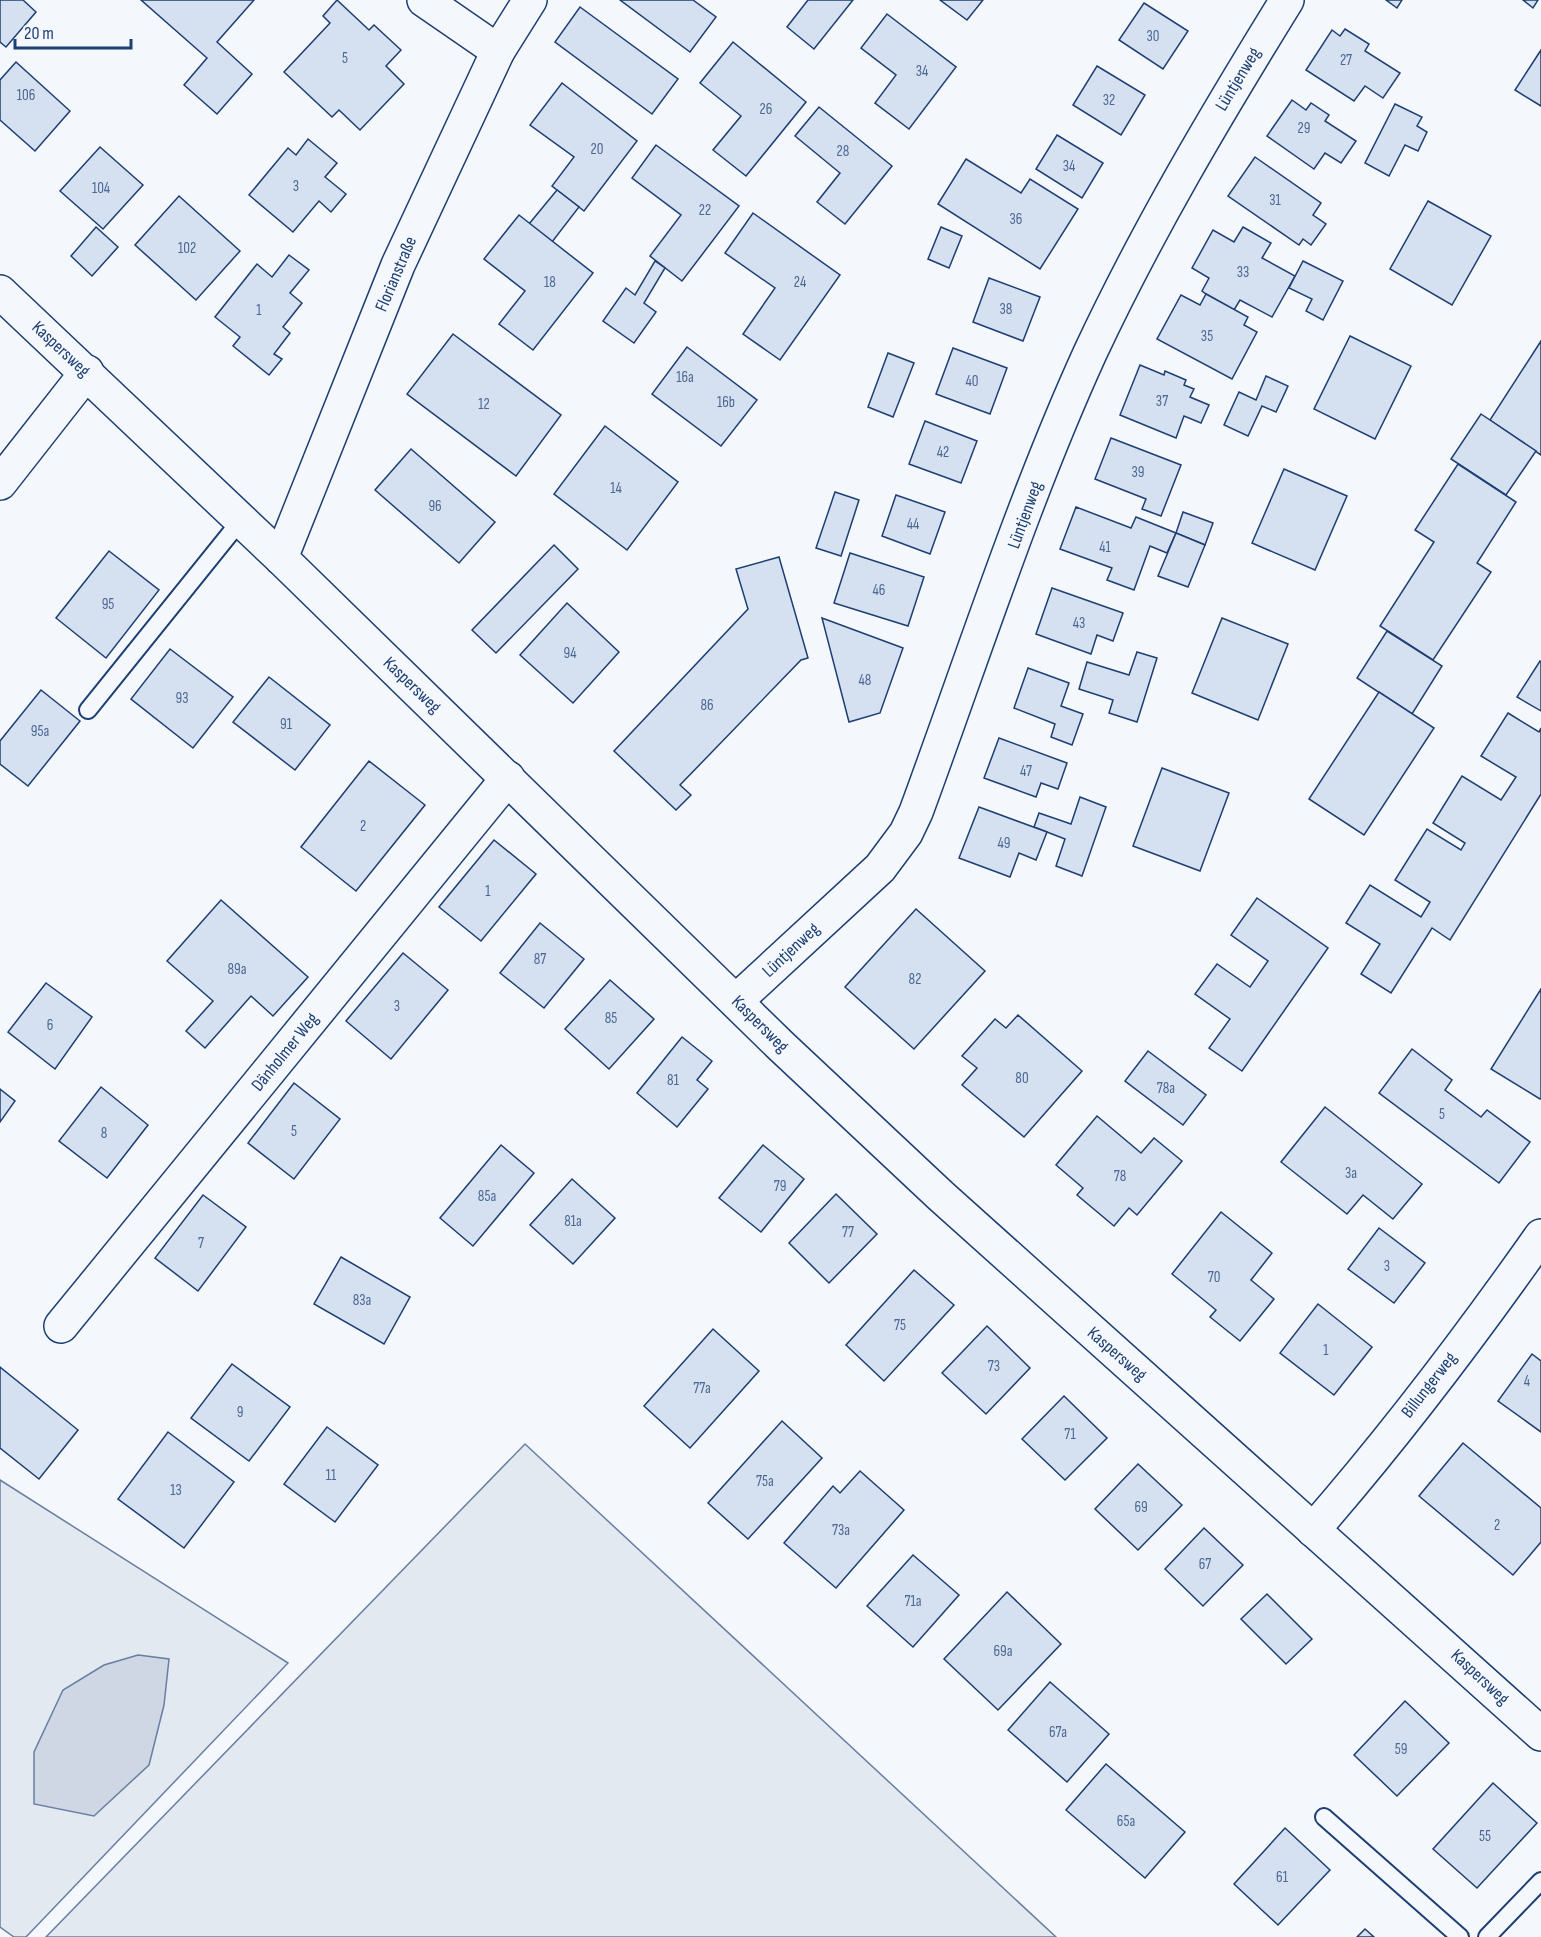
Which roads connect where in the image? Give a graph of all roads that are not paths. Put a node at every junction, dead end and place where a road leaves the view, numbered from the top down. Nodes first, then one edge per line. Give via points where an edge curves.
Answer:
1 (423, 0) edge
2 (530, 0) edge
3 (1287, 0) edge
4 (498, 51) junction
5 (0, 292) edge
6 (87, 372) junction
7 (0, 483) edge
8 (241, 520) junction
9 (281, 558) junction
10 (88, 710) dead end
11 (508, 778) junction
12 (736, 1001) junction
13 (1541, 1236) edge
14 (61, 1326) dead end
15 (1313, 1530) junction
16 (1541, 1734) edge
17 (1324, 1817) dead end
18 (1541, 1881) edge
19 (1460, 1937) edge
20 (1487, 1937) edge

1 - 4 street
2 - 4 street, Florianstraße
3 - 12 street, Lüntjenweg via 1190,160 1090,354 1057,430 906,833 880,868
4 - 9 street, Florianstraße via 398,266
5 - 6 street, Kaspersweg
6 - 7 street
6 - 8 street, Kaspersweg
8 - 9 street, Kaspersweg
8 - 10 lane
9 - 11 street, Kaspersweg
11 - 12 street, Kaspersweg
11 - 14 street, Dänholmer Weg
12 - 15 street, Kaspersweg via 958,1212
13 - 15 street, Billungerweg via 1345,1494
15 - 16 street, Kaspersweg
17 - 19 lane
18 - 20 lane

